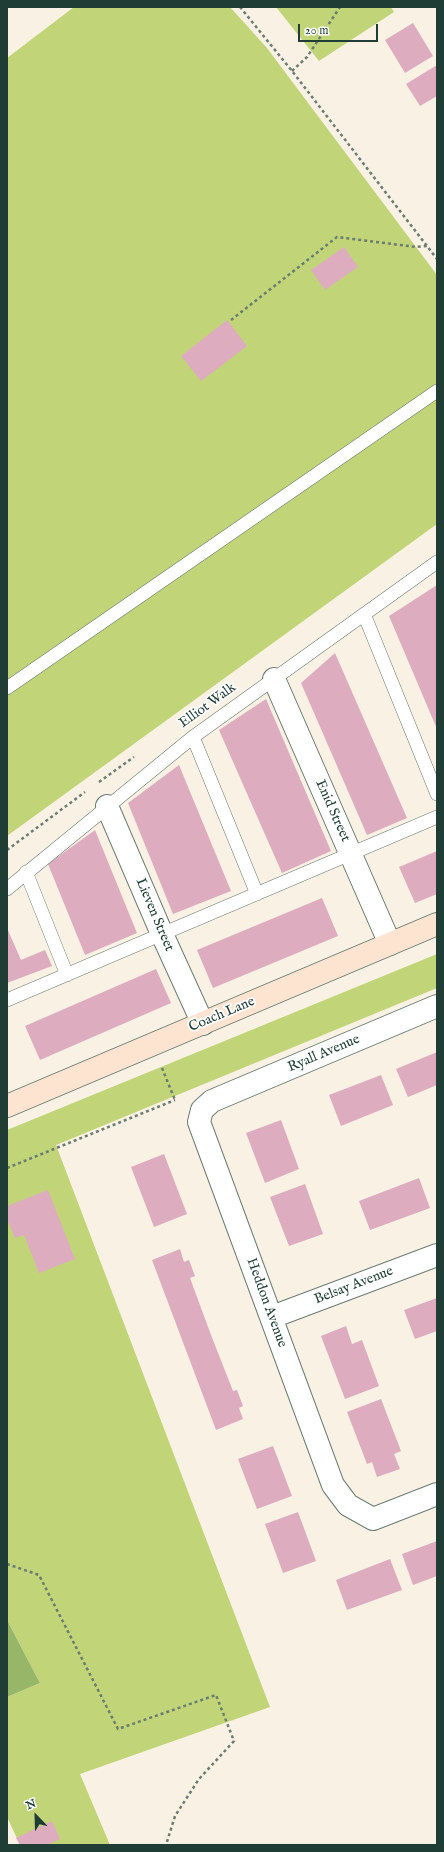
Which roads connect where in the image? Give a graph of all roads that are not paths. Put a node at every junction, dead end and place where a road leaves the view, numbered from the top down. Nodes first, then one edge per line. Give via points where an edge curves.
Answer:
1 (437, 392) edge
2 (437, 562) edge
3 (364, 614) junction
4 (274, 678) junction
5 (7, 688) edge
6 (193, 736) junction
7 (437, 794) edge
8 (107, 806) junction
9 (437, 817) edge
10 (351, 854) junction
11 (26, 872) junction
12 (7, 888) edge
13 (256, 894) junction
14 (437, 924) edge
15 (162, 934) junction
16 (390, 944) junction
17 (67, 975) junction
18 (7, 1000) edge
19 (437, 1006) edge
20 (203, 1024) junction
21 (9, 1100) edge
22 (207, 1106) joint
23 (437, 1255) edge
24 (272, 1317) junction
25 (437, 1494) edge

1 - 5 lane
2 - 3 lane, Elliot Walk
3 - 4 lane, Elliot Walk
3 - 7 lane
4 - 6 lane, Elliot Walk
4 - 10 street, Enid Street
6 - 8 lane, Elliot Walk
6 - 13 lane
8 - 11 lane, Elliot Walk
8 - 15 street, Lieven Street
9 - 10 lane
10 - 13 lane
10 - 16 street, Enid Street
11 - 12 lane, Elliot Walk
11 - 17 lane
13 - 15 lane
14 - 16 street, Coach Lane
15 - 17 lane
15 - 20 street, Lieven Street
16 - 20 street, Coach Lane
17 - 18 lane
19 - 22 street, Ryall Avenue
20 - 21 street, Coach Lane
22 - 24 street, Heddon Avenue via 199,1122
23 - 24 street, Belsay Avenue
24 - 25 street, Heddon Avenue via 333,1484 348,1505 373,1518

